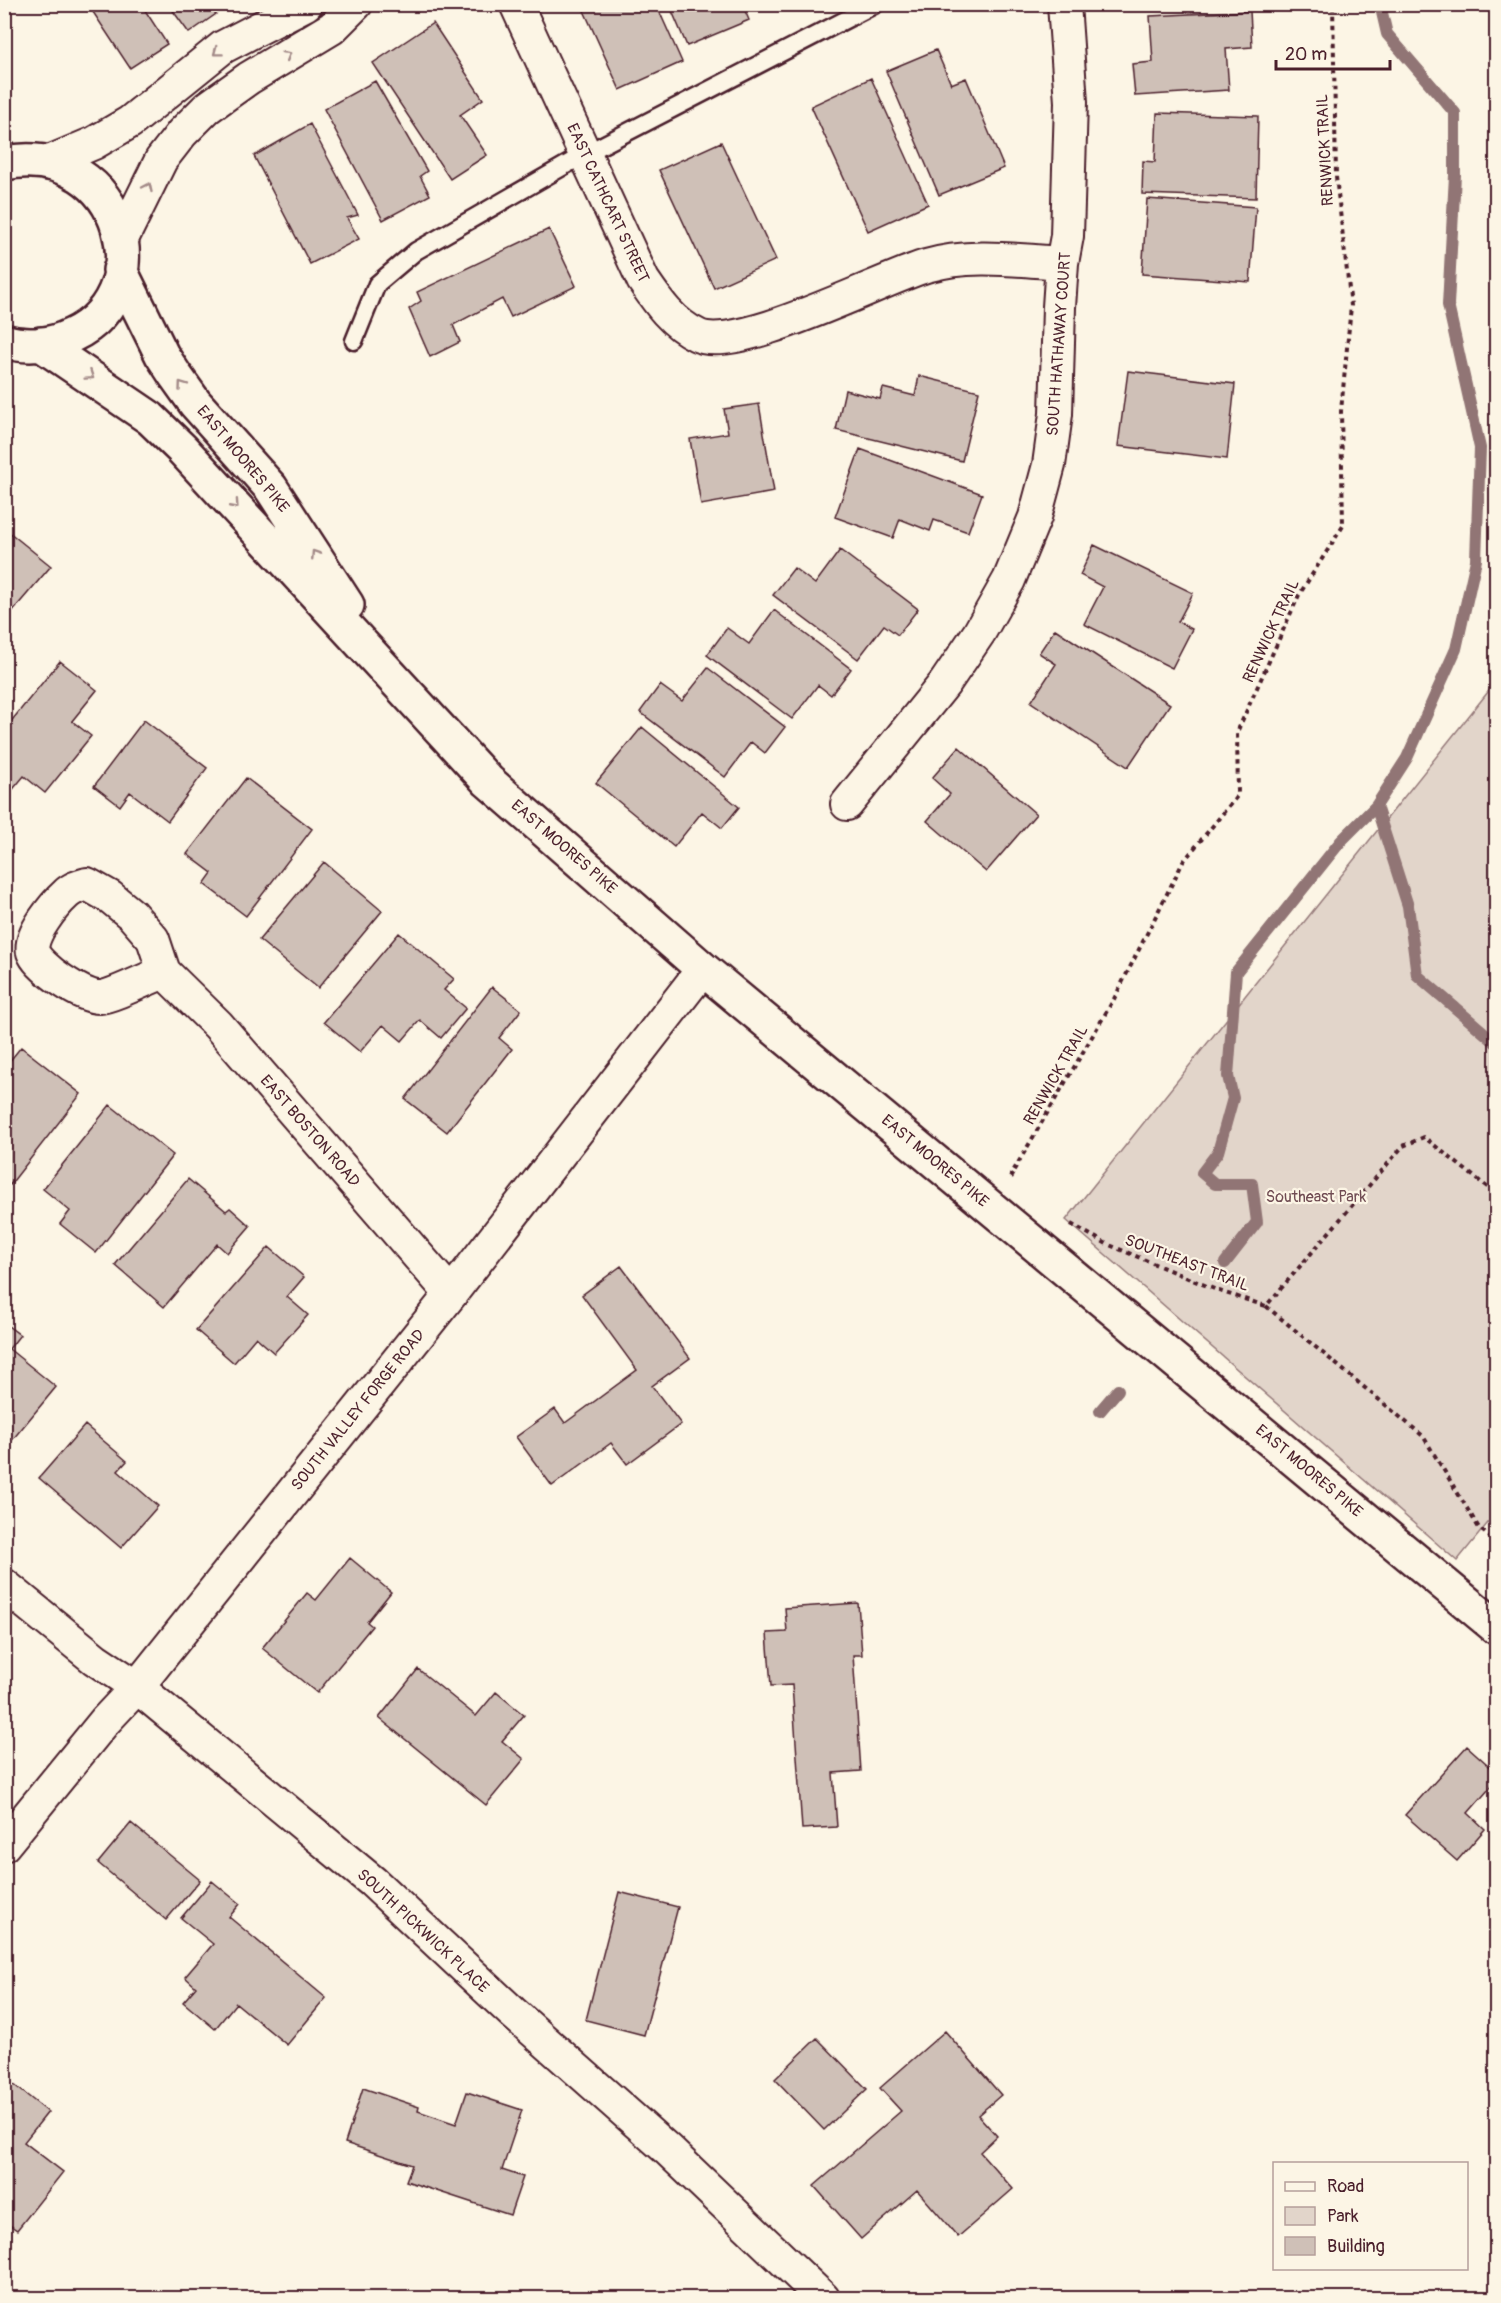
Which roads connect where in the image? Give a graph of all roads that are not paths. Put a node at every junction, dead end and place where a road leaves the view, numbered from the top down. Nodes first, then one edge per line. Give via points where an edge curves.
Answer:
1 (306, 4) edge
2 (356, 4) edge
3 (516, 4) edge
4 (876, 4) edge
5 (1064, 4) edge
6 (585, 153) junction
7 (49, 162) junction
8 (4, 163) edge
9 (121, 255) junction
10 (1062, 263) junction
11 (354, 341) dead end
12 (19, 347) edge
13 (392, 674) junction
14 (847, 804) dead end
15 (703, 969) junction
16 (164, 972) dead end
17 (451, 1294) junction
18 (4, 1585) edge
19 (1497, 1627) edge
20 (137, 1687) junction
21 (4, 1845) edge
22 (823, 2298) edge

1 -> 7 street via 223,46 130,122
9 -> 2 street via 161,160 182,133 207,108 332,28
3 - 6 street, EAST CATHCART STREET
4 - 6 lane
5 - 10 street, SOUTH HATHAWAY COURT via 1071,102 1067,236
6 - 10 street, EAST CATHCART STREET via 643,280 662,308 699,337 731,337 770,328 917,269 963,258
6 - 11 lane via 416,251 377,284
7 - 8 main road, EAST MOORES PIKE
7 - 9 main road, EAST MOORES PIKE via 79,174 103,196 118,224
9 - 12 main road via 111,298 92,321 69,337
13 -> 9 main road, EAST MOORES PIKE via 271,488 195,403 168,365
10 - 14 street, SOUTH HATHAWAY COURT via 1056,414 1049,465 1035,517 1009,580 979,633 945,684
12 -> 13 main road, EAST MOORES PIKE via 150,418 211,478
13 - 15 main road, EAST MOORES PIKE via 488,781
15 - 17 street, SOUTH VALLEY FORGE ROAD
15 - 19 main road, EAST MOORES PIKE
16 - 17 street, EAST BOSTON ROAD via 218,1025
17 - 20 street, SOUTH VALLEY FORGE ROAD
18 - 20 street, SOUTH PICKWICK PLACE via 95,1659
20 - 21 street, SOUTH VALLEY FORGE ROAD
20 - 22 street, SOUTH PICKWICK PLACE via 373,1882 496,1998 668,2150

